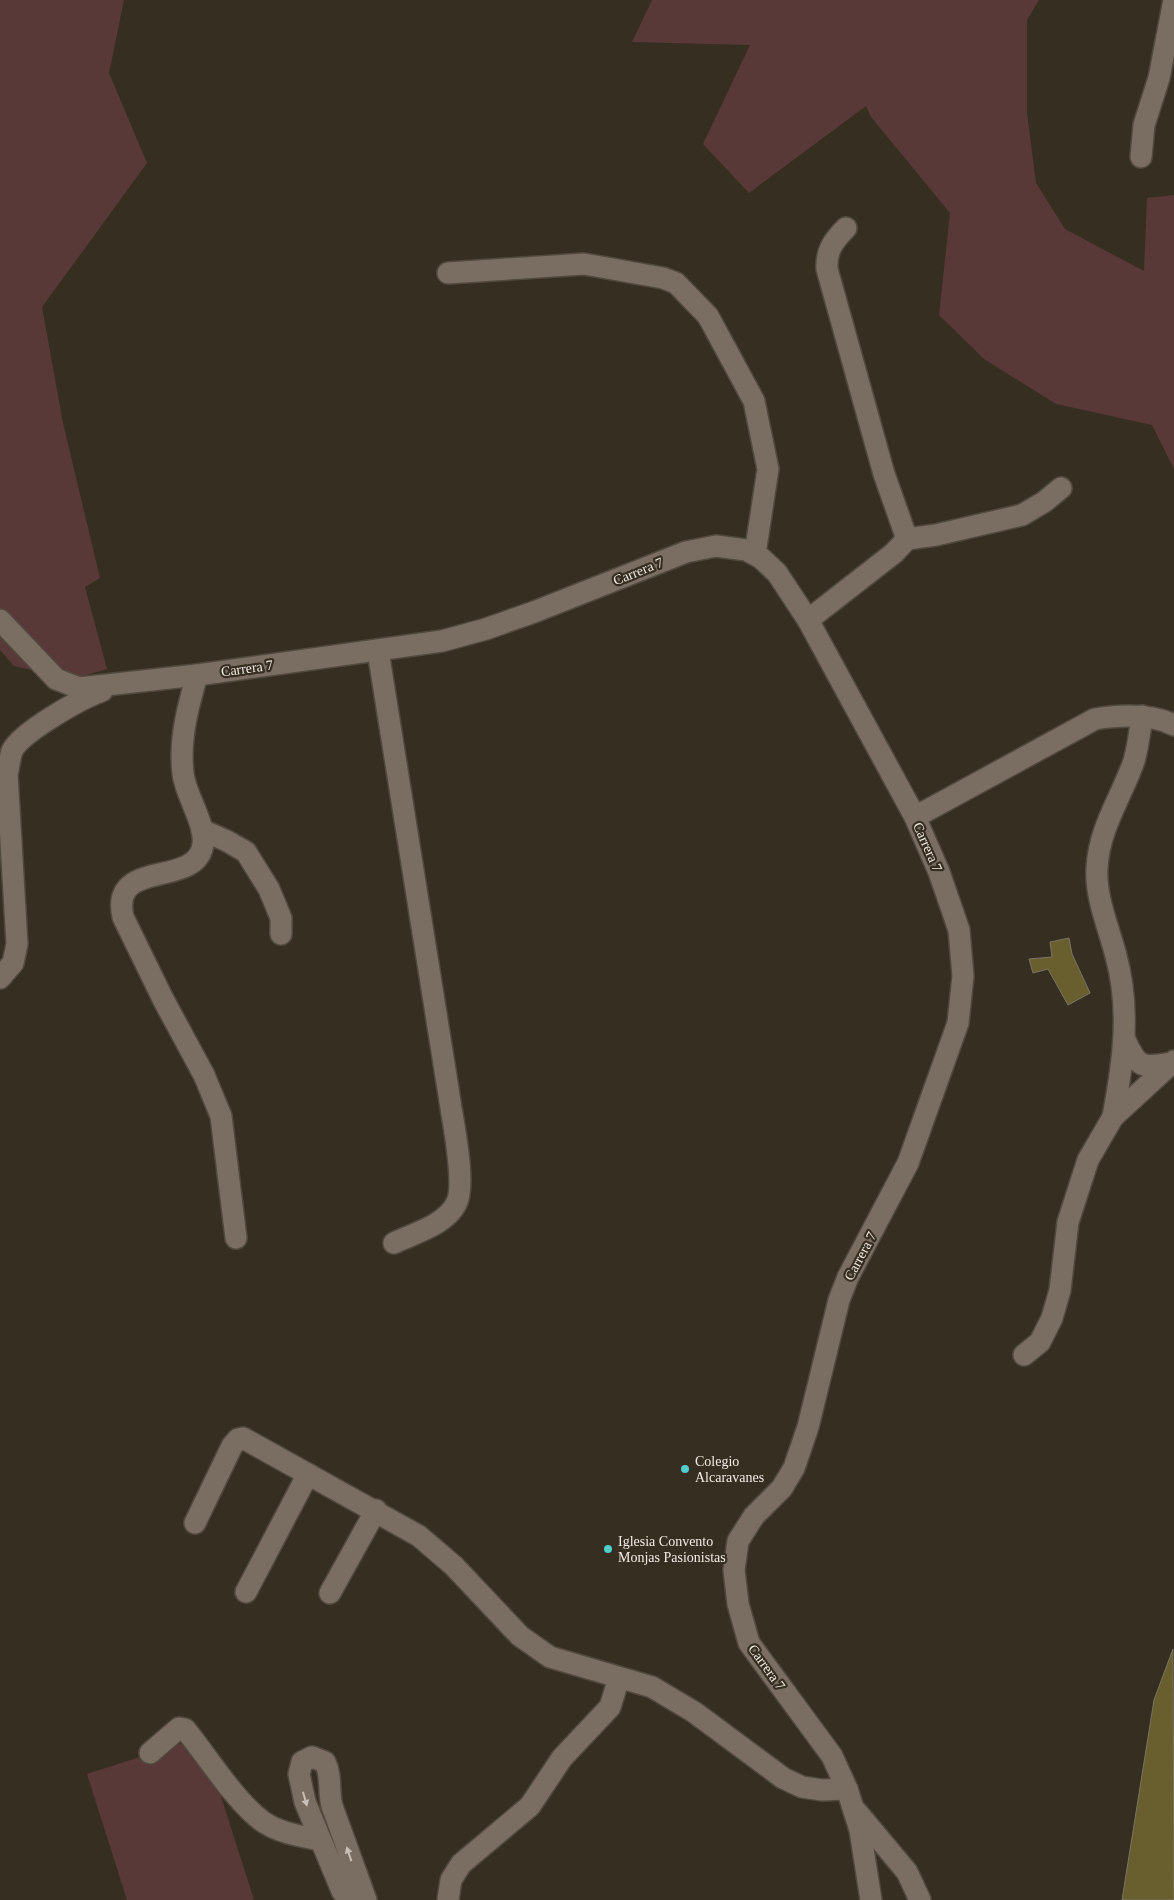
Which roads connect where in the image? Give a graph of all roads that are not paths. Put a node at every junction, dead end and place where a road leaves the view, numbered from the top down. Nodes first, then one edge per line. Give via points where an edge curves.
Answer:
1 (1174, 0) edge
2 (1141, 157) dead end
3 (846, 228) dead end
4 (448, 273) dead end
5 (1061, 488) dead end
6 (907, 539) junction
7 (755, 554) junction
8 (0, 620) edge
9 (808, 620) junction
10 (378, 651) junction
11 (197, 675) junction
12 (119, 686) junction
13 (1142, 716) junction
14 (1174, 725) edge
15 (914, 817) junction
16 (202, 830) junction
17 (280, 934) dead end
18 (0, 978) edge
19 (1125, 1040) junction
20 (1173, 1062) edge
21 (1113, 1117) junction
22 (236, 1238) dead end
23 (394, 1243) dead end
24 (1024, 1355) dead end
25 (308, 1474) junction
26 (376, 1510) junction
27 (194, 1523) dead end
28 (246, 1592) dead end
29 (330, 1593) dead end
30 (619, 1678) junction
31 (150, 1753) dead end
32 (850, 1798) junction
33 (320, 1840) junction
34 (350, 1900) edge
35 (366, 1900) edge
36 (448, 1900) edge
37 (871, 1900) edge
38 (920, 1900) edge

1 - 2 street via 1159,78 1144,125
3 - 6 street via 834,239 827,255 827,269 884,474
4 - 7 street via 584,264 663,278 676,284 708,316 754,401 768,469
5 - 6 street via 1022,516
6 - 9 street via 894,553
7 - 9 street, Carrera 7 via 777,573
7 - 10 street, Carrera 7 via 725,546 686,552 486,629 442,641
8 - 12 street, Carrera 7 via 56,679 79,688
9 - 15 street, Carrera 7
10 - 11 street, Carrera 7
10 - 23 street via 457,1146 460,1190 457,1203 444,1219
11 - 12 street, Carrera 7
11 - 16 street via 184,724 183,774
12 - 18 street via 82,698 26,735 12,751 7,774 17,944 13,963
13 - 14 street
13 - 15 street via 1095,718
13 - 19 street via 1134,760 1105,825 1096,870 1121,978 1126,1011
15 - 32 street, Carrera 7 via 939,872 959,930 963,976 958,1023 908,1163 839,1300 808,1427 794,1468 782,1488 754,1516 738,1541 734,1570 748,1643 832,1756
16 - 17 street via 246,852 281,918
16 - 22 street via 202,851 195,863 139,879 130,885 121,906 123,917 204,1075 221,1116
19 - 20 street via 1135,1061 1147,1067
19 - 21 street
20 - 21 street
21 - 24 street via 1088,1160 1077,1189 1068,1222 1060,1290 1052,1318 1040,1342
25 - 26 street
25 - 27 street via 238,1438
25 - 28 street
26 - 29 street
26 - 30 street via 419,1536 454,1566 520,1636 550,1657
30 - 32 street via 652,1687 694,1712 783,1778 802,1787
30 - 36 street via 610,1707 562,1758 530,1806 461,1864 451,1880
31 - 33 street via 174,1731 185,1729 247,1808 263,1822 289,1834
32 - 37 street, Carrera 7 via 860,1830
32 - 38 street via 907,1872
33 - 34 street via 342,1891
35 -> 33 street via 332,1806 330,1772 325,1762 312,1758 302,1762 299,1774

